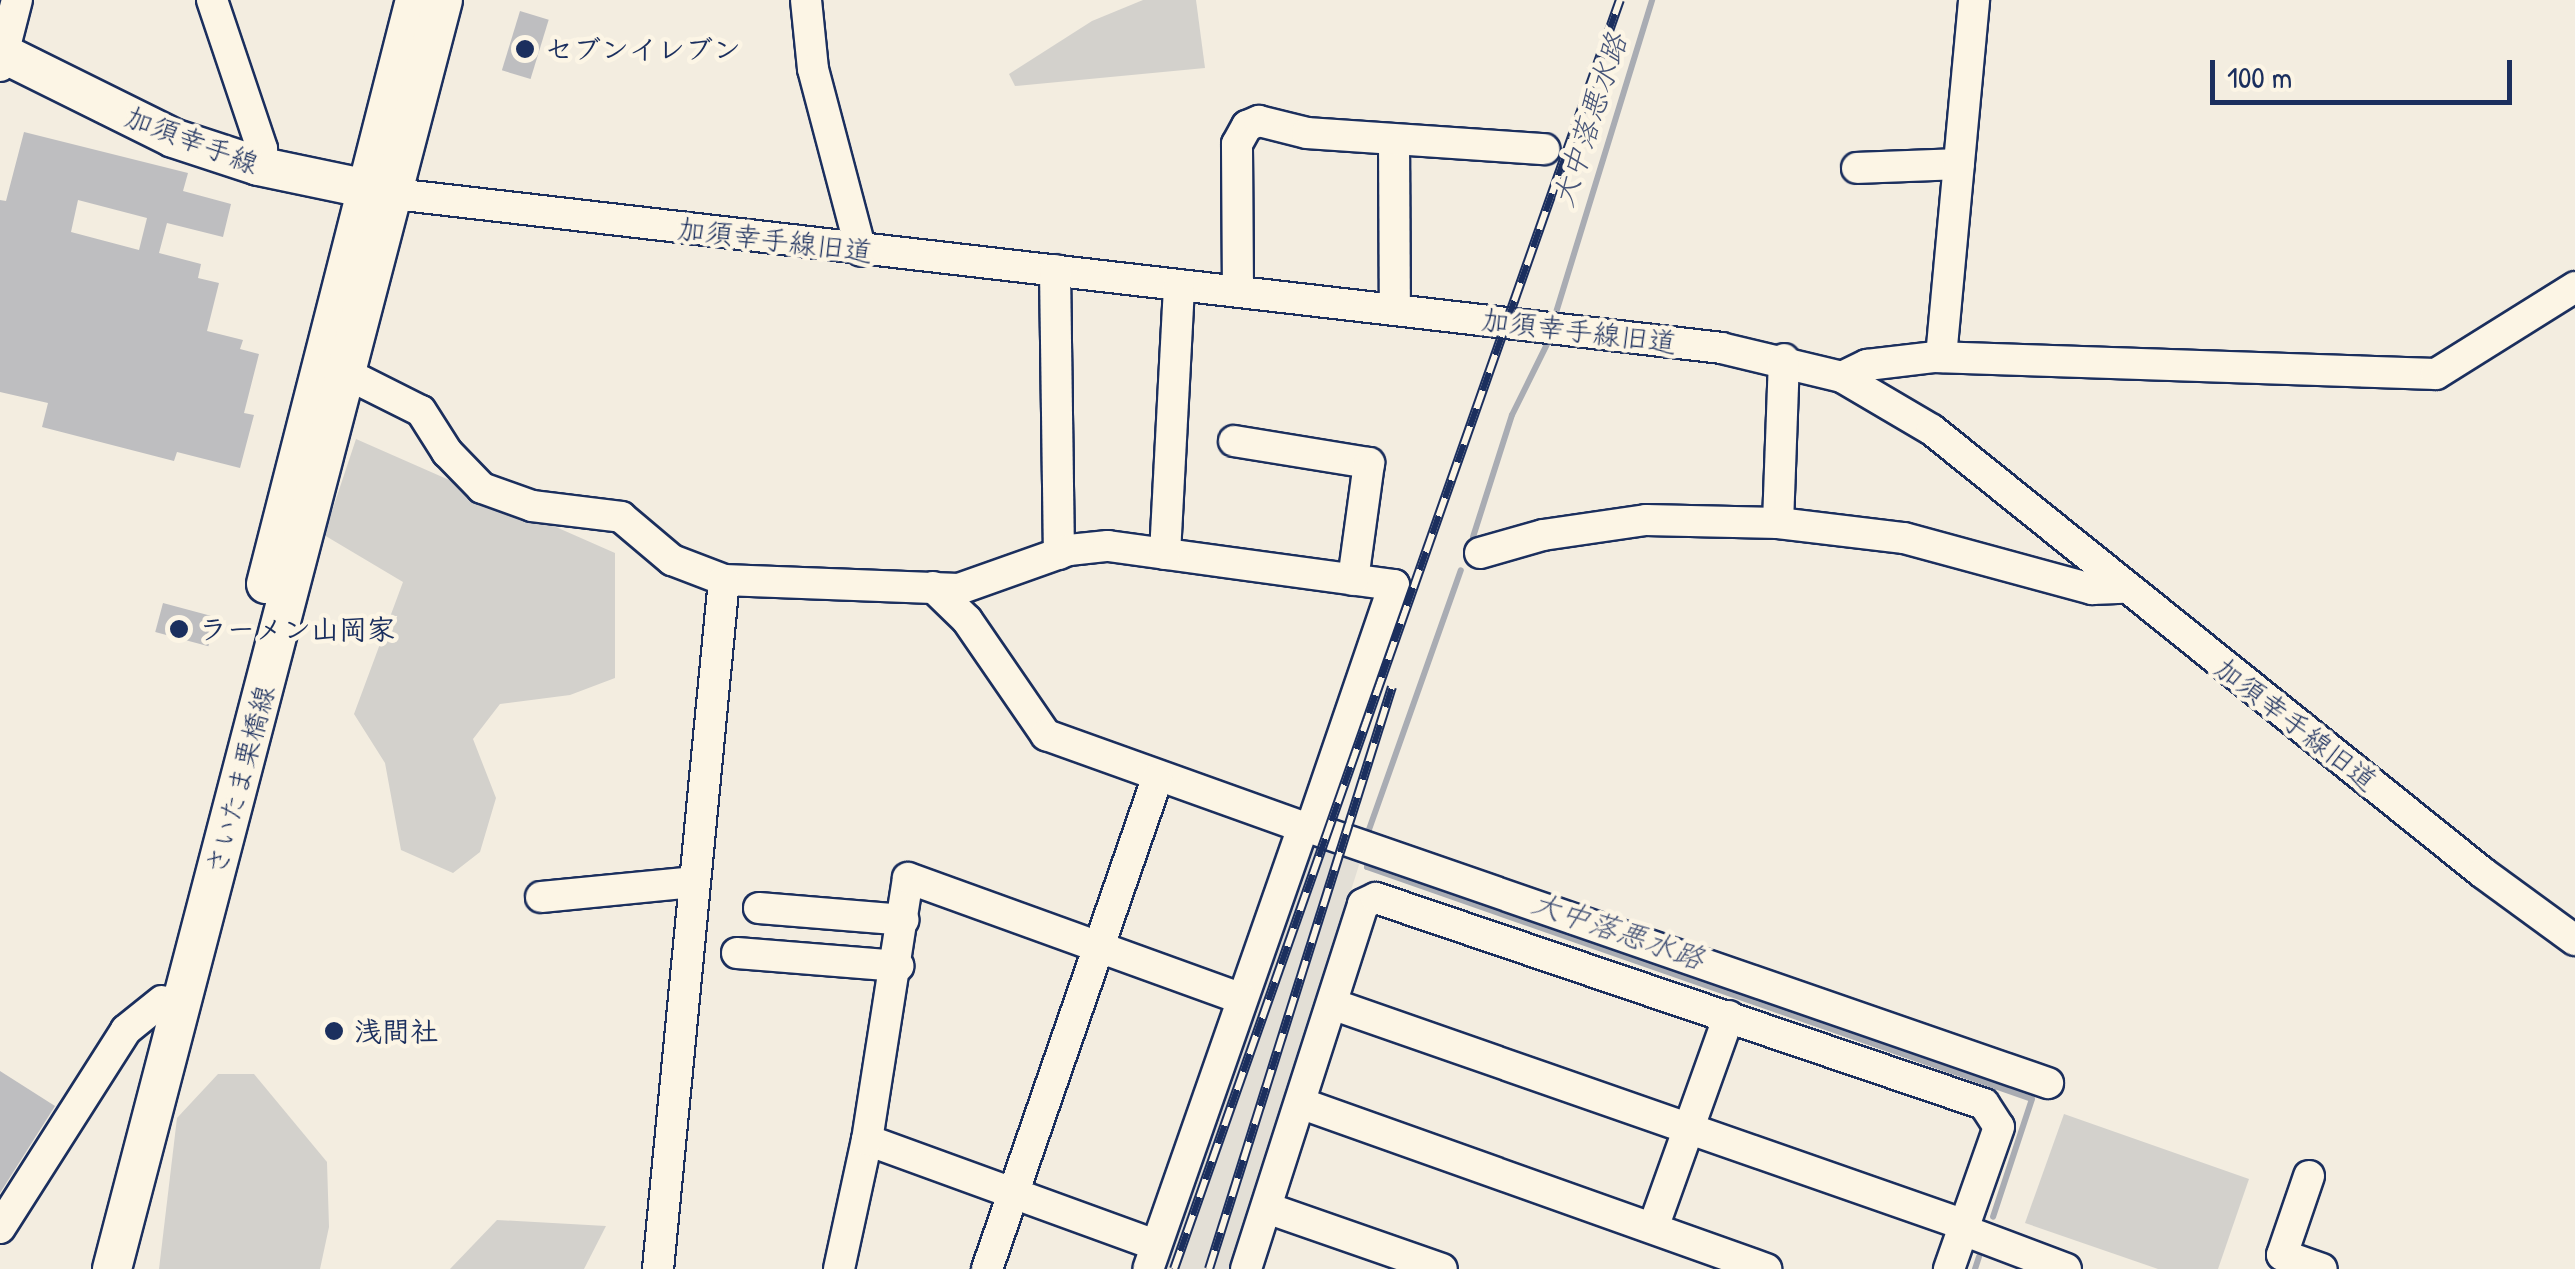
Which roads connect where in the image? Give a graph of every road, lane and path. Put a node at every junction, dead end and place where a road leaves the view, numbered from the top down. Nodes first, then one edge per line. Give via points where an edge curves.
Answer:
1 (17, 0) edge
2 (212, 0) edge
3 (415, 0) edge
4 (443, 0) edge
5 (806, 0) edge
6 (1974, 0) edge
7 (1, 57) edge
8 (1394, 140) junction
9 (1544, 149) dead end
10 (1959, 164) junction
11 (258, 166) junction
12 (1857, 168) dead end
13 (380, 192) junction
14 (861, 251) junction
15 (1055, 270) junction
16 (1178, 285) junction
17 (2575, 287) edge
18 (1238, 291) junction
19 (1395, 310) junction
20 (1941, 357) junction
21 (1784, 359) junction
22 (349, 375) junction
23 (1842, 378) junction
24 (1234, 442) dead end
25 (1778, 523) junction
26 (1480, 552) dead end
27 (1059, 554) junction
28 (1165, 554) junction
29 (724, 580) junction
30 (1353, 580) junction
31 (932, 588) junction
32 (2124, 588) junction
33 (1157, 780) junction
34 (1307, 828) junction
35 (693, 882) junction
36 (540, 897) dead end
37 (758, 908) dead end
38 (904, 920) junction
39 (2575, 940) edge
40 (1099, 946) junction
41 (737, 953) dead end
42 (898, 966) junction
43 (1242, 999) junction
44 (162, 1001) junction
45 (1332, 1004) junction
46 (1729, 1016) junction
47 (2048, 1083) dead end
48 (1300, 1103) junction
49 (1688, 1127) junction
50 (867, 1140) junction
51 (2309, 1176) dead end
52 (1013, 1194) junction
53 (1267, 1208) junction
54 (1964, 1227) junction
55 (0, 1228) edge
56 (1652, 1228) junction
57 (1152, 1257) edge
58 (89, 1269) edge
59 (112, 1269) edge
60 (658, 1269) edge
61 (839, 1269) edge
62 (987, 1269) edge
63 (1246, 1269) edge
64 (1442, 1269) edge
65 (1766, 1269) edge
66 (1949, 1269) edge
67 (2066, 1269) edge
68 (2322, 1269) edge

1 - 7 street
2 - 11 street via 262,149
3 - 13 main road, さいたま栗橋線
4 - 13 main road, さいたま栗橋線
5 - 14 street via 814,69
6 - 10 street
7 - 11 main road, 加須幸手線 via 174,138
8 - 9 street
8 - 18 street via 1307,133 1259,121 1248,126 1236,144
8 - 19 street
10 - 12 street
10 - 20 street
11 - 13 main road, 加須幸手線
13 - 14 street, 加須幸手線旧道
13 - 22 main road, さいたま栗橋線
13 - 44 main road, さいたま栗橋線
14 - 15 street, 加須幸手線旧道
15 - 16 street, 加須幸手線旧道
15 - 27 street
16 - 18 street, 加須幸手線旧道
16 - 28 street
17 - 20 street via 2436,374
18 - 19 street, 加須幸手線旧道
19 - 21 street, 加須幸手線旧道
20 - 23 street via 1867,365
21 - 23 street, 加須幸手線旧道
21 - 25 street
22 - 29 street via 421,410 447,452 482,488 532,506 621,516 672,560
22 - 59 main road, さいたま栗橋線
23 - 32 street, 加須幸手線旧道 via 1932,430
24 - 30 street via 1369,464
25 - 26 street via 1646,520
25 - 32 street via 1904,538 2092,590
27 - 28 street via 1108,546
27 - 31 street via 992,580
28 - 30 street
29 - 31 street
29 - 35 street
30 - 34 street via 1394,585
31 - 33 street via 967,620 1046,736
32 - 39 street, 加須幸手線旧道
33 - 34 street
33 - 40 street
34 - 43 street
34 - 47 street
35 - 36 street
35 - 60 street
37 - 38 street
38 - 40 street via 908,878
38 - 42 street
40 - 43 street
40 - 52 street
41 - 42 street
42 - 50 street
43 - 57 street
44 - 55 street via 126,1030
44 - 58 main road, さいたま栗橋線
45 - 46 street via 1363,904 1376,898
45 - 48 street
45 - 49 street
46 - 49 street
46 - 54 street via 1984,1104 1999,1126
48 - 53 street
48 - 56 street
49 - 54 street
49 - 56 street
50 - 52 street
50 - 61 street
51 - 68 street via 2282,1255
52 - 57 street
52 - 62 street
53 - 63 street
53 - 64 street
54 - 66 street
54 - 67 street
56 - 65 street

